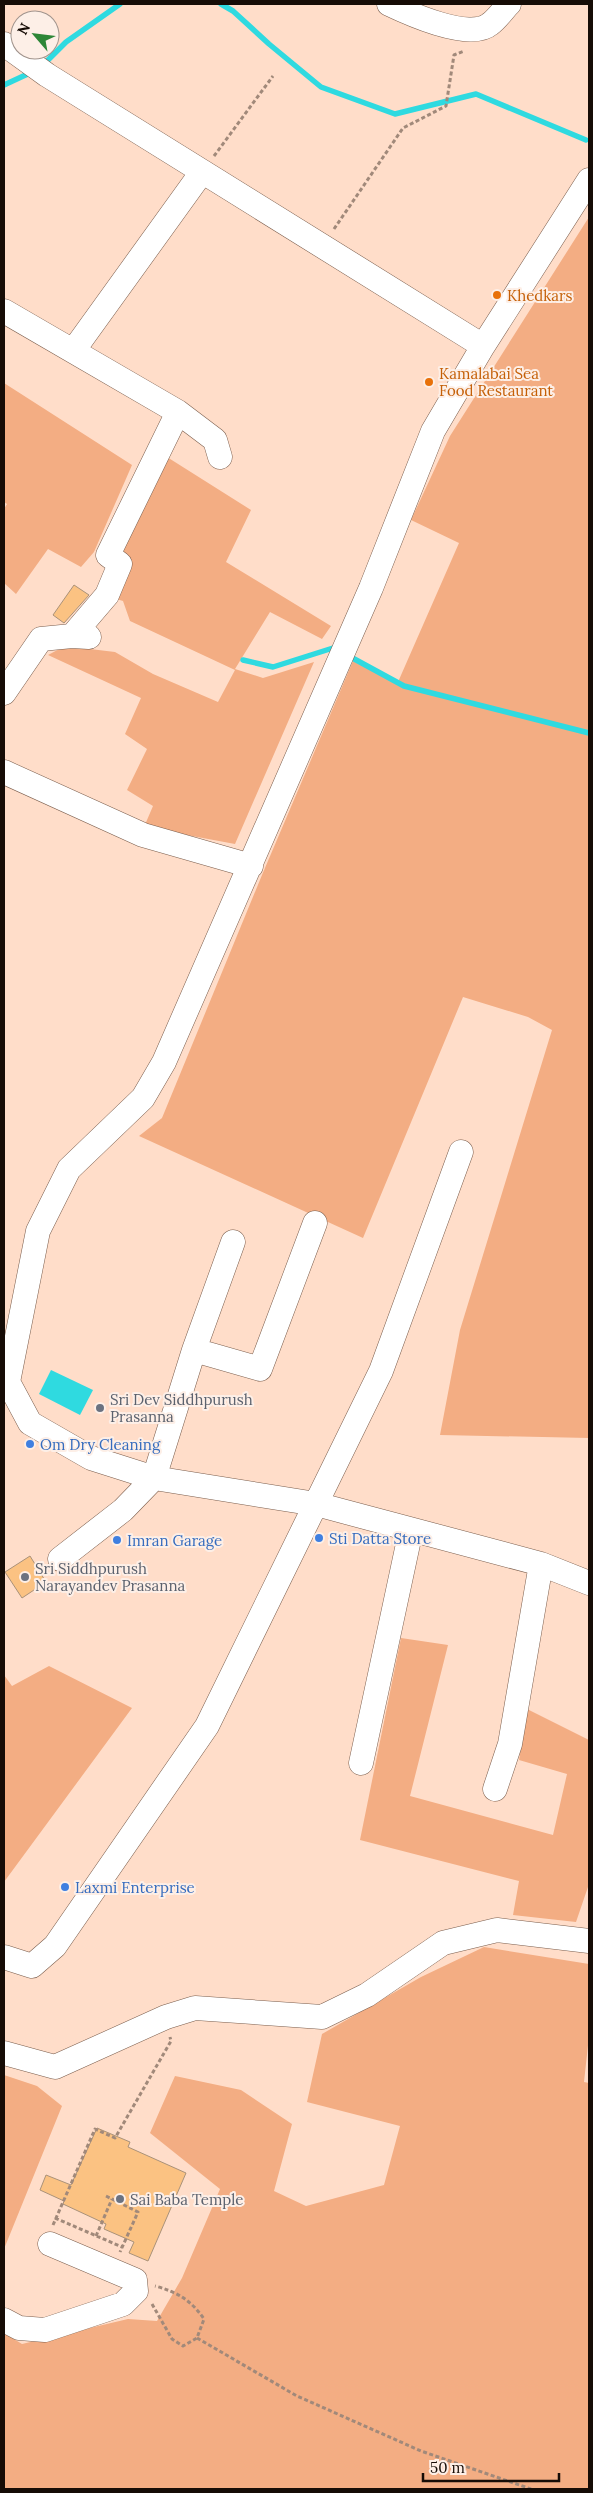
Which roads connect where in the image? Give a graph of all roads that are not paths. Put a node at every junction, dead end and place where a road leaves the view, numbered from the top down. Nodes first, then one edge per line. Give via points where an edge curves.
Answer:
1 (390, 4) edge
2 (509, 4) edge
3 (4, 44) edge
4 (202, 172) junction
5 (589, 180) edge
6 (4, 311) edge
7 (483, 346) junction
8 (74, 351) junction
9 (178, 412) junction
10 (220, 457) dead end
11 (4, 693) edge
12 (4, 772) edge
13 (251, 866) junction
14 (461, 1152) dead end
15 (315, 1224) dead end
16 (233, 1242) dead end
17 (194, 1350) junction
18 (6, 1381) edge
19 (154, 1478) junction
20 (316, 1504) junction
21 (411, 1530) junction
22 (60, 1559) dead end
23 (541, 1564) junction
24 (589, 1583) edge
25 (361, 1763) dead end
26 (495, 1789) dead end
27 (589, 1941) edge
28 (4, 1957) edge
29 (5, 2058) edge
30 (50, 2244) road end
31 (4, 2320) edge

1 - 2 street via 437,24 464,29 489,26
3 - 4 street
4 - 7 street
4 - 8 street
5 - 7 street
6 - 8 street
7 - 13 street via 433,431 371,588
8 - 9 street
9 - 10 street via 215,440
9 - 11 street via 108,555 120,564 108,595 83,636 41,640
12 - 13 street via 143,835
13 - 18 street via 164,1062 143,1098 69,1169 38,1231
14 - 20 street via 381,1371
15 - 17 street via 260,1369
16 - 17 street
17 - 19 street
18 - 19 street via 30,1422 91,1458
19 - 20 street
19 - 22 street via 123,1510
20 - 21 street
20 - 28 street via 208,1726 55,1946 32,1966
21 - 23 street
21 - 25 street
23 - 24 street
23 - 26 street via 510,1744
27 - 29 street via 497,1930 443,1943 368,1995 322,2017 195,2008 166,2017 55,2067
30 - 31 street via 112,2272 131,2291 45,2330 19,2328

